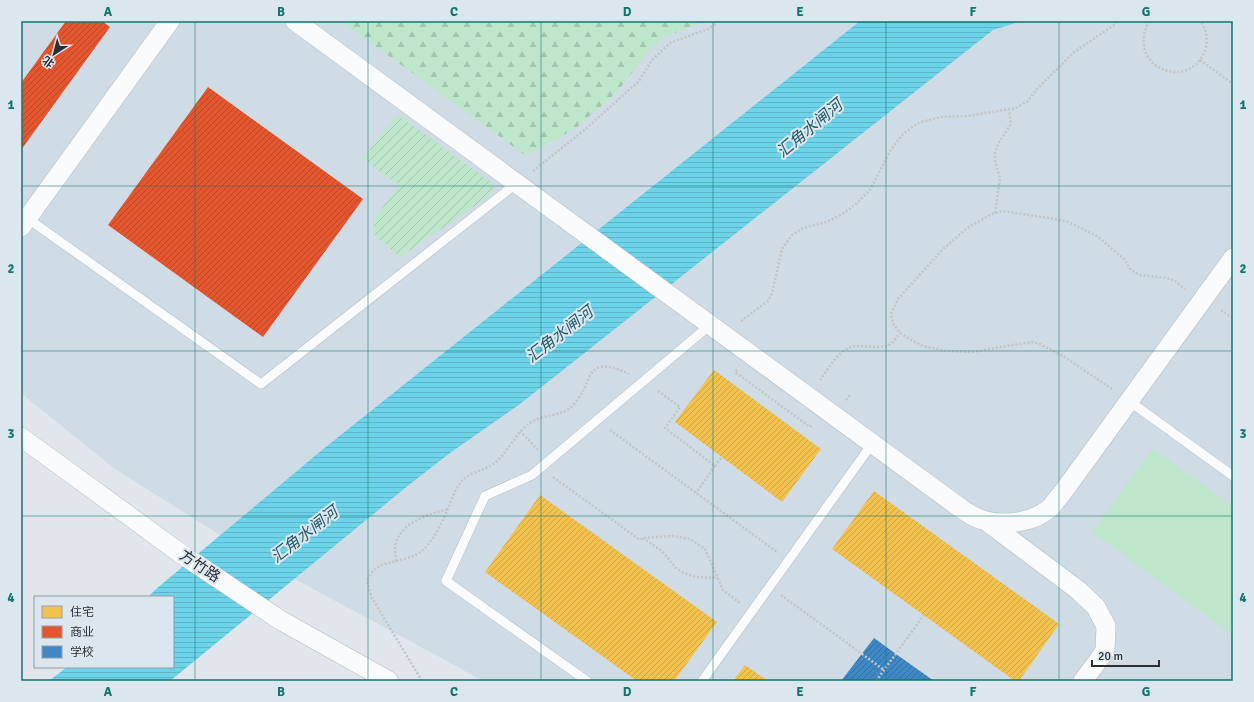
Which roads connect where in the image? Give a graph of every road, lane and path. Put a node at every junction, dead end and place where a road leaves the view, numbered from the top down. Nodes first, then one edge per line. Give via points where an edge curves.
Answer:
1 (170, 21) edge
2 (295, 21) edge
3 (719, 21) edge
4 (1117, 21) edge
5 (1149, 21) edge
6 (1200, 21) edge
7 (1200, 60) junction
8 (1233, 84) edge
9 (1009, 110) junction
10 (517, 183) junction
11 (995, 213) junction
12 (24, 223) edge
13 (1233, 258) edge
14 (1202, 301) junction
15 (1221, 310) dead end
16 (1233, 319) edge
17 (716, 330) junction
18 (900, 333) junction
19 (600, 367) dead end
20 (609, 367) dead end
21 (644, 380) junction
22 (808, 397) junction
23 (1130, 401) junction
24 (597, 420) junction
25 (520, 431) dead end
26 (21, 437) edge
27 (872, 444) junction
28 (536, 448) dead end
29 (722, 457) dead end
30 (715, 466) junction
31 (541, 468) junction
32 (1233, 476) edge
33 (696, 493) junction
34 (448, 509) dead end
35 (986, 521) junction
36 (643, 538) junction
37 (788, 561) junction
38 (396, 562) dead end
39 (718, 578) junction
40 (769, 587) junction
41 (751, 612) junction
42 (924, 615) dead end
43 (884, 670) junction
44 (389, 681) edge
45 (587, 681) edge
46 (702, 681) edge
47 (876, 681) edge
48 (1083, 681) edge

1 - 12 street
2 - 10 street
3 - 10 path via 670,43 652,60 639,81 589,126
4 - 9 path via 1074,52 1028,101
5 - 7 path via 1143,40 1150,60 1157,67 1178,72 1188,69
6 - 7 path via 1207,34 1207,45
7 - 8 path
9 - 11 path via 1011,124 995,152 1000,178
9 - 17 path via 940,117 918,123 903,134 890,151 870,190 856,204 841,215 803,228 792,235 782,249 768,301
10 - 12 lane via 261,384
10 - 17 street
11 - 14 path via 1012,212 1068,222 1098,236 1124,259 1130,270 1140,275 1175,281
11 - 18 path via 967,228 942,250 898,298 891,314 893,324
13 - 14 street
14 - 23 street
15 - 16 path
17 - 21 lane
17 - 22 street
18 - 22 path via 888,346 854,346 844,350
18 - 23 path via 923,346 947,351 973,352 1026,342 1040,344 1077,365
19 - 20 path
21 - 24 lane
21 - 30 path via 680,407 665,428
22 - 27 street
23 - 32 lane
23 - 35 street via 1050,507 1023,521
24 - 31 lane
24 - 33 path
25 - 28 path
26 - 44 street, 方竹路 via 180,553 280,620
27 - 35 street via 972,516
27 - 37 lane
29 - 30 path
30 - 33 path
31 - 36 path via 640,540
31 - 45 lane via 532,475 485,496 446,581
33 - 37 path
34 - 38 path via 412,522 399,536 395,548
35 - 48 street via 1078,590 1096,607 1106,626 1105,651
36 - 39 path via 662,551 684,573 696,577
36 - 39 path via 672,536 690,539 705,549
37 - 40 lane
39 - 41 path via 723,590
40 - 41 lane
40 - 43 path
41 - 46 lane
42 - 43 path
43 - 47 path

